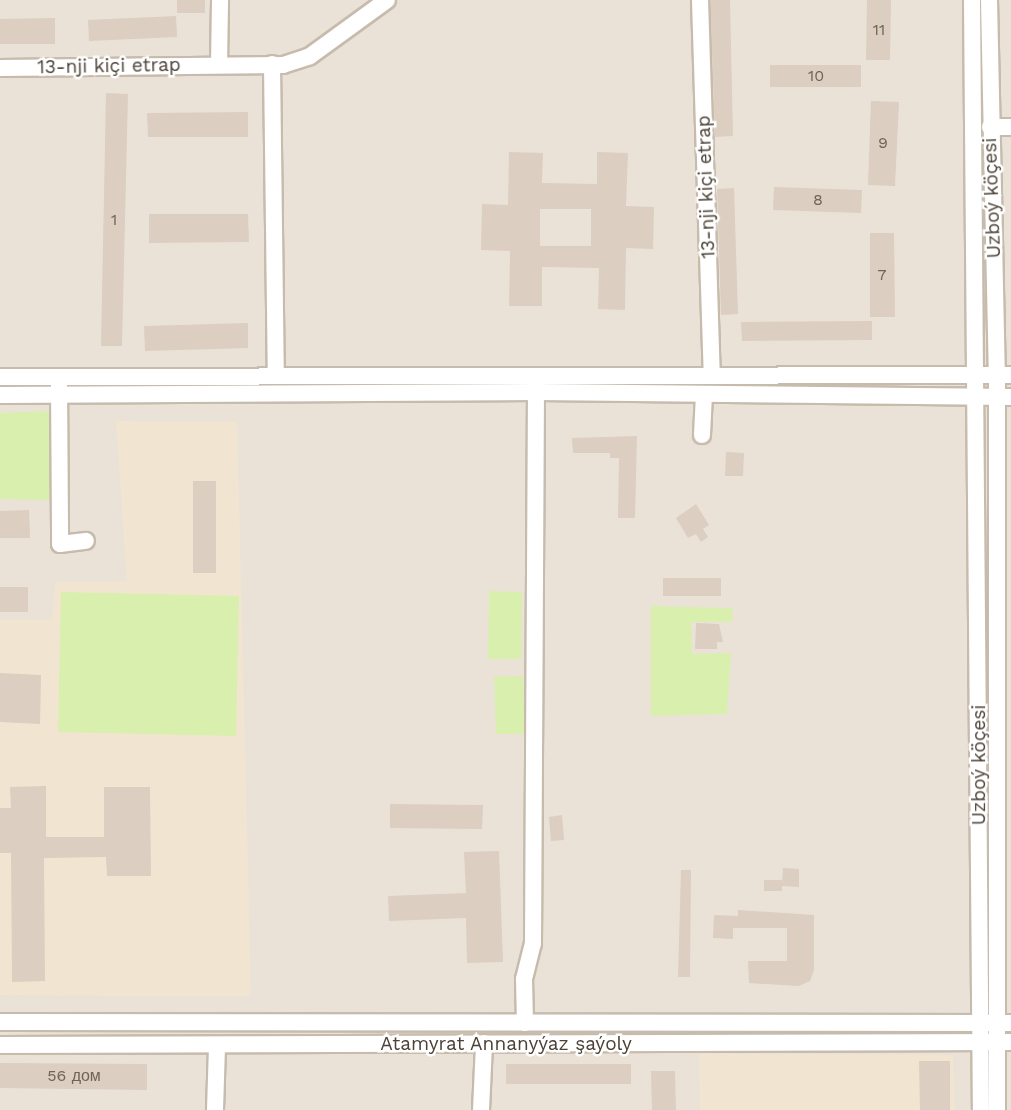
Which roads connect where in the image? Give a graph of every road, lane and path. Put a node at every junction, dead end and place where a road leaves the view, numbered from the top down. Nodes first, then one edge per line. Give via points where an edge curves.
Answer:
1 (220, 0) edge
2 (387, 0) edge
3 (701, 0) edge
4 (972, 0) edge
5 (989, 0) edge
6 (272, 64) junction
7 (219, 65) junction
8 (0, 68) edge
9 (990, 127) junction
10 (1011, 127) edge
11 (276, 373) junction
12 (712, 373) junction
13 (536, 374) junction
14 (978, 375) junction
15 (1004, 375) edge
16 (61, 376) junction
17 (0, 377) edge
18 (537, 392) junction
19 (57, 394) junction
20 (704, 394) junction
21 (0, 395) edge
22 (1004, 397) edge
23 (977, 398) junction
24 (702, 435) dead end
25 (86, 541) dead end
26 (0, 1022) edge
27 (525, 1023) junction
28 (996, 1023) edge
29 (997, 1042) edge
30 (484, 1043) junction
31 (0, 1045) edge
32 (216, 1046) junction
33 (215, 1110) edge
34 (481, 1110) edge
35 (981, 1110) edge
36 (997, 1110) edge

1 - 7 street
2 - 6 street, 13-nji kiçi etrap via 310,56
3 - 12 street, 13-nji kiçi etrap
4 - 14 street, Uzboý köçesi
5 - 9 street, Uzboý köçesi
6 - 7 street, 13-nji kiçi etrap
6 - 11 street
7 - 8 street, 13-nji kiçi etrap
9 - 10 street
9 - 15 street, Uzboý köçesi
11 - 13 street
11 - 16 street
12 - 13 street
12 - 14 street
13 - 18 street
14 - 15 street
14 - 23 street, Uzboý köçesi
15 - 22 street, Uzboý köçesi
16 - 17 street
16 - 19 street
18 - 19 street
18 - 20 street
18 - 27 street via 533,943 524,979
19 - 21 street
19 - 25 street via 60,544
20 - 23 street
20 - 24 street
22 - 23 street
22 - 28 street, Uzboý köçesi
23 - 28 street, Uzboý köçesi
26 - 27 street, Atamyrat Annanyýaz şaýoly
27 - 28 street, Atamyrat Annanyýaz şaýoly
28 - 29 street, Uzboý köçesi
29 - 30 street, Atamyrat Annanyýaz şaýoly
29 - 35 street, Uzboý köçesi
29 - 36 street, Uzboý köçesi
30 - 32 street, Atamyrat Annanyýaz şaýoly
30 - 34 street
31 - 32 street, Atamyrat Annanyýaz şaýoly
32 - 33 street

